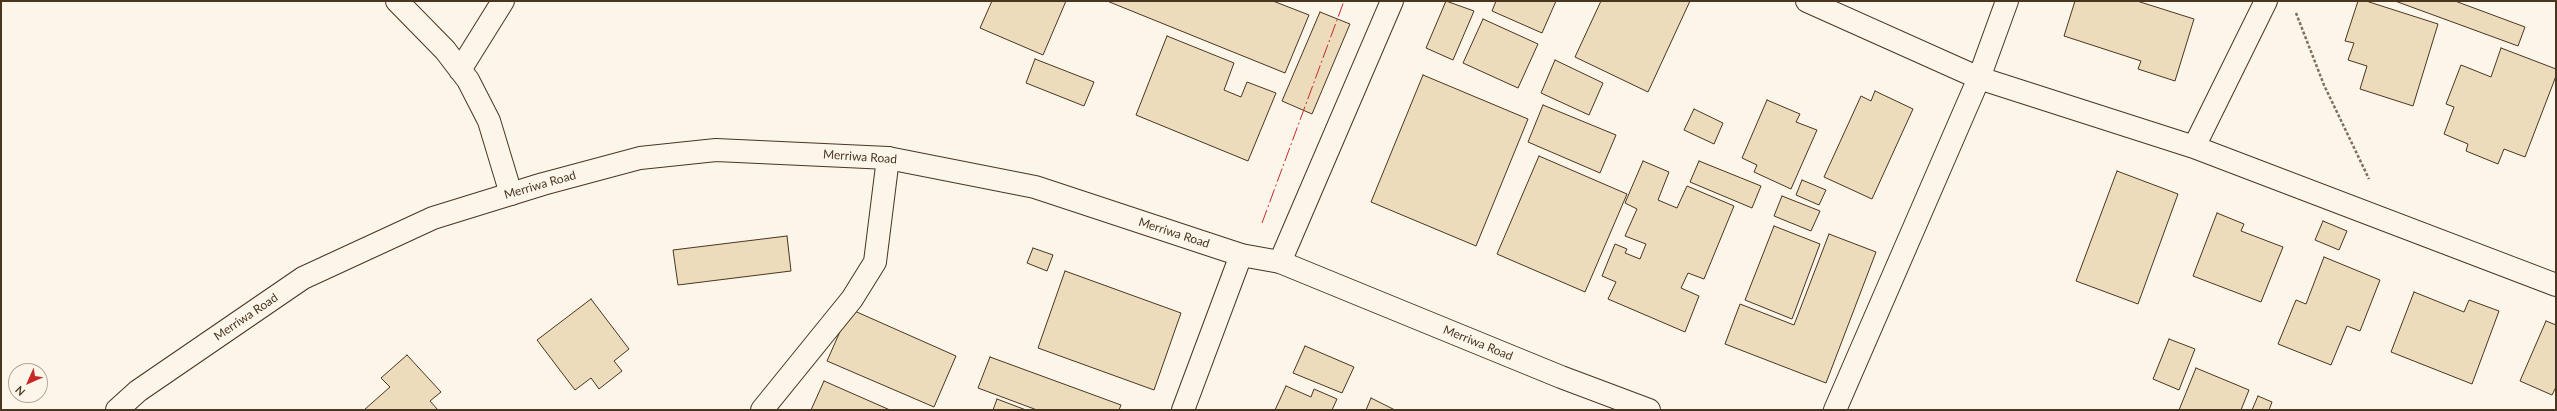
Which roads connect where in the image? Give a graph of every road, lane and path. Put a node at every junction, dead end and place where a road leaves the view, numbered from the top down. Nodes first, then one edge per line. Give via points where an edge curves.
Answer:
1 (397, 1) edge
2 (503, 1) edge
3 (1392, 1) edge
4 (1808, 1) edge
5 (2007, 1) edge
6 (2266, 1) edge
7 (2294, 8) dead end
8 (460, 70) junction
9 (1979, 78) junction
10 (2194, 147) junction
11 (888, 158) junction
12 (511, 194) junction
13 (2390, 220) junction
14 (1241, 255) junction
15 (1280, 262) junction
16 (2556, 285) edge
17 (117, 410) edge
18 (762, 410) edge
19 (1183, 410) edge
20 (1649, 410) edge
21 (1835, 410) edge

1 - 8 street via 445,50
2 - 8 street
3 - 15 street
4 - 9 street
5 - 9 street
6 - 10 street
7 - 13 path via 2346,133
8 - 12 street via 468,80 489,121
9 - 10 street
9 - 21 street
10 - 13 street
11 - 12 street, Merriwa Road via 716,150 640,158
11 - 14 street, Merriwa Road via 1035,187
11 - 18 street via 875,262 852,299
12 - 17 street, Merriwa Road via 433,218 303,278 138,391
13 - 16 street
14 - 15 street, Merriwa Road
14 - 19 street
15 - 20 street, Merriwa Road via 1561,377

